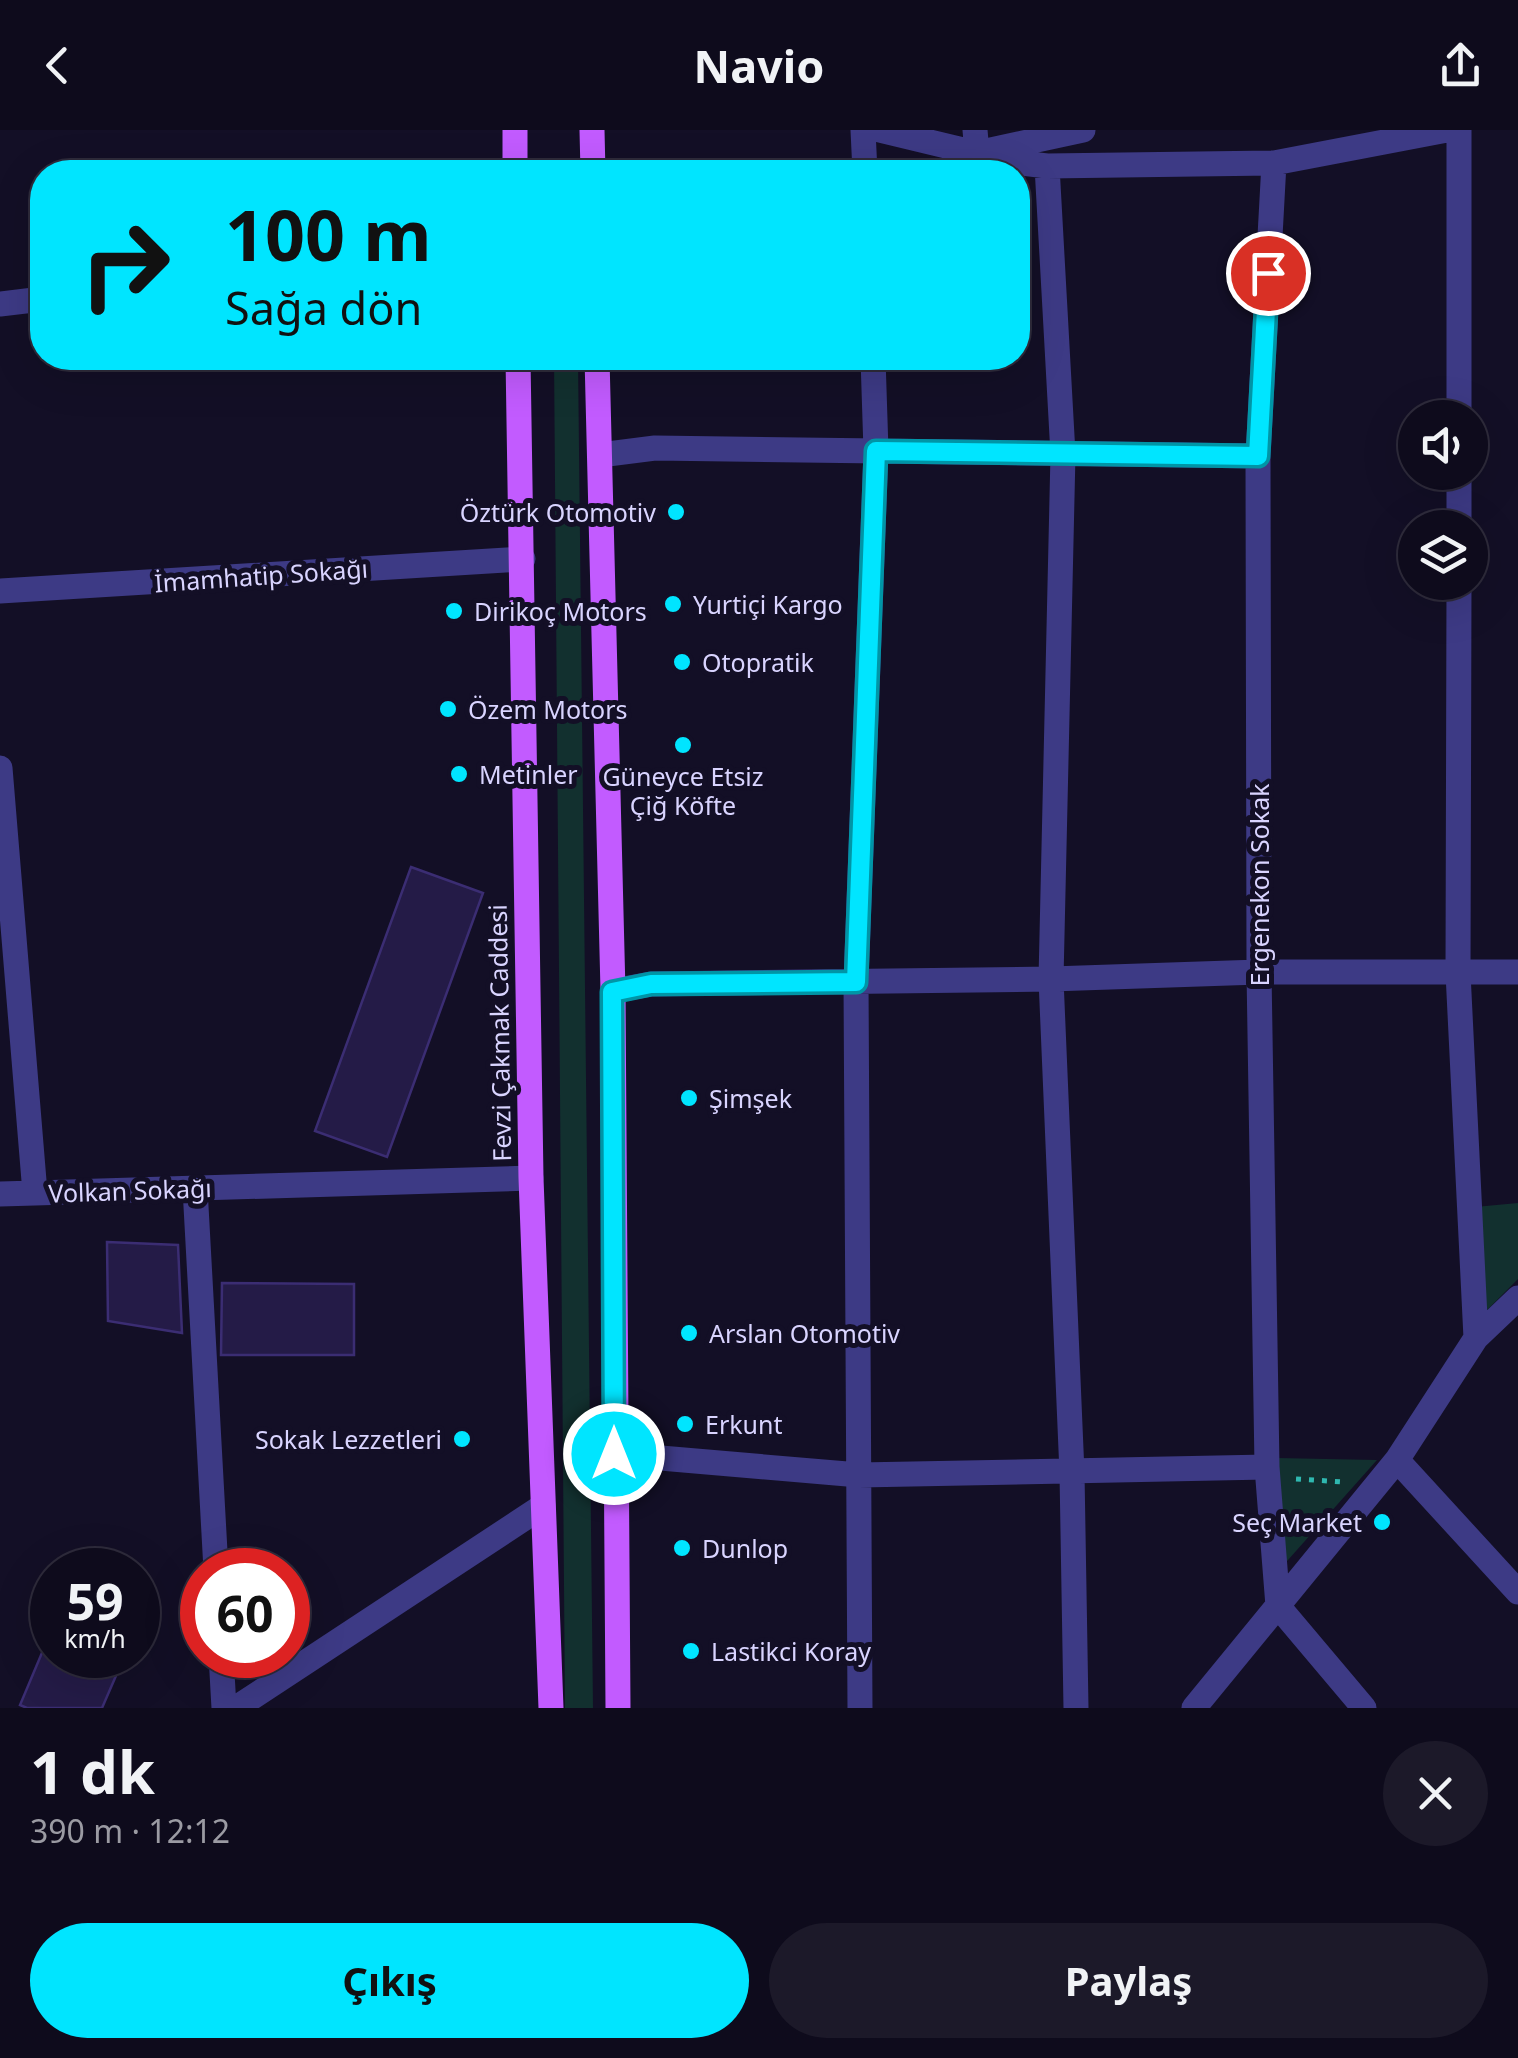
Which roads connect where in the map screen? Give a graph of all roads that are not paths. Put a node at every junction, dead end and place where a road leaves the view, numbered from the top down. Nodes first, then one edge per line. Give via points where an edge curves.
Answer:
1 (515, 130) edge
2 (592, 130) edge
3 (863, 130) edge
4 (880, 130) edge
5 (1084, 130) edge
6 (1447, 130) edge
7 (1459, 130) edge
8 (976, 142) edge
9 (515, 160) edge
10 (593, 160) edge
11 (864, 160) edge
12 (1028, 160) edge
13 (1030, 161) edge
14 (1274, 164) junction
15 (1046, 166) junction
16 (30, 300) edge
17 (0, 304) edge
18 (518, 370) edge
19 (598, 370) edge
20 (873, 370) edge
21 (1459, 400) edge
22 (876, 451) junction
23 (1063, 454) junction
24 (600, 455) junction
25 (1258, 456) junction
26 (523, 558) junction
27 (0, 591) edge
28 (1458, 600) edge
29 (0, 768) edge
30 (1259, 972) junction
31 (1518, 972) edge
32 (1458, 973) junction
33 (1051, 978) junction
34 (856, 982) junction
35 (612, 992) junction
36 (531, 1178) junction
37 (194, 1188) junction
38 (35, 1193) junction
39 (0, 1194) edge
40 (1518, 1298) edge
41 (1476, 1338) junction
42 (614, 1454) junction
43 (1397, 1460) junction
44 (1268, 1472) junction
45 (1072, 1473) junction
46 (860, 1475) junction
47 (543, 1506) junction
48 (215, 1548) edge
49 (1518, 1592) edge
50 (1278, 1606) junction
51 (222, 1678) edge
52 (224, 1708) edge
53 (236, 1708) edge
54 (551, 1708) edge
55 (618, 1708) edge
56 (860, 1708) edge
57 (1076, 1708) edge
58 (1194, 1708) edge
59 (1364, 1708) edge

1 - 9 main road
2 - 10 main road
3 - 11 street
4 - 8 street
5 - 8 street
6 - 14 street
7 - 21 street
8 - 12 street
13 - 15 street
14 - 15 street
14 - 25 street, Ergenekon Sokak
15 - 23 street
16 - 17 street
18 - 26 main road, Fevzi Çakmak Caddesi
19 - 24 main road
20 - 22 street
22 - 23 street
22 - 24 street via 655,448
22 - 34 street
23 - 25 street
23 - 33 street
24 - 35 main road
25 - 30 street, Ergenekon Sokak
26 - 27 street, İmamhatip Sokağı
26 - 36 main road, Fevzi Çakmak Caddesi
28 - 32 street
29 - 38 street, Volkan Sokağı
30 - 32 street
30 - 33 street
30 - 44 street, Ergenekon Sokak
31 - 32 street
32 - 41 street
33 - 34 street
33 - 45 street
34 - 35 street via 651,984
34 - 46 street
35 - 42 main road
36 - 37 street, Volkan Sokağı
36 - 47 main road, Fevzi Çakmak Caddesi
37 - 38 street, Volkan Sokağı
37 - 48 street
38 - 39 street
40 - 41 street
41 - 43 street
42 - 46 street
42 - 55 main road
43 - 49 street
43 - 50 street
44 - 45 street
44 - 50 street, Ergenekon Sokak
45 - 46 street
45 - 57 street
46 - 56 street
47 - 53 street
47 - 54 main road, Fevzi Çakmak Caddesi
50 - 58 street
50 - 59 street
51 - 52 street

